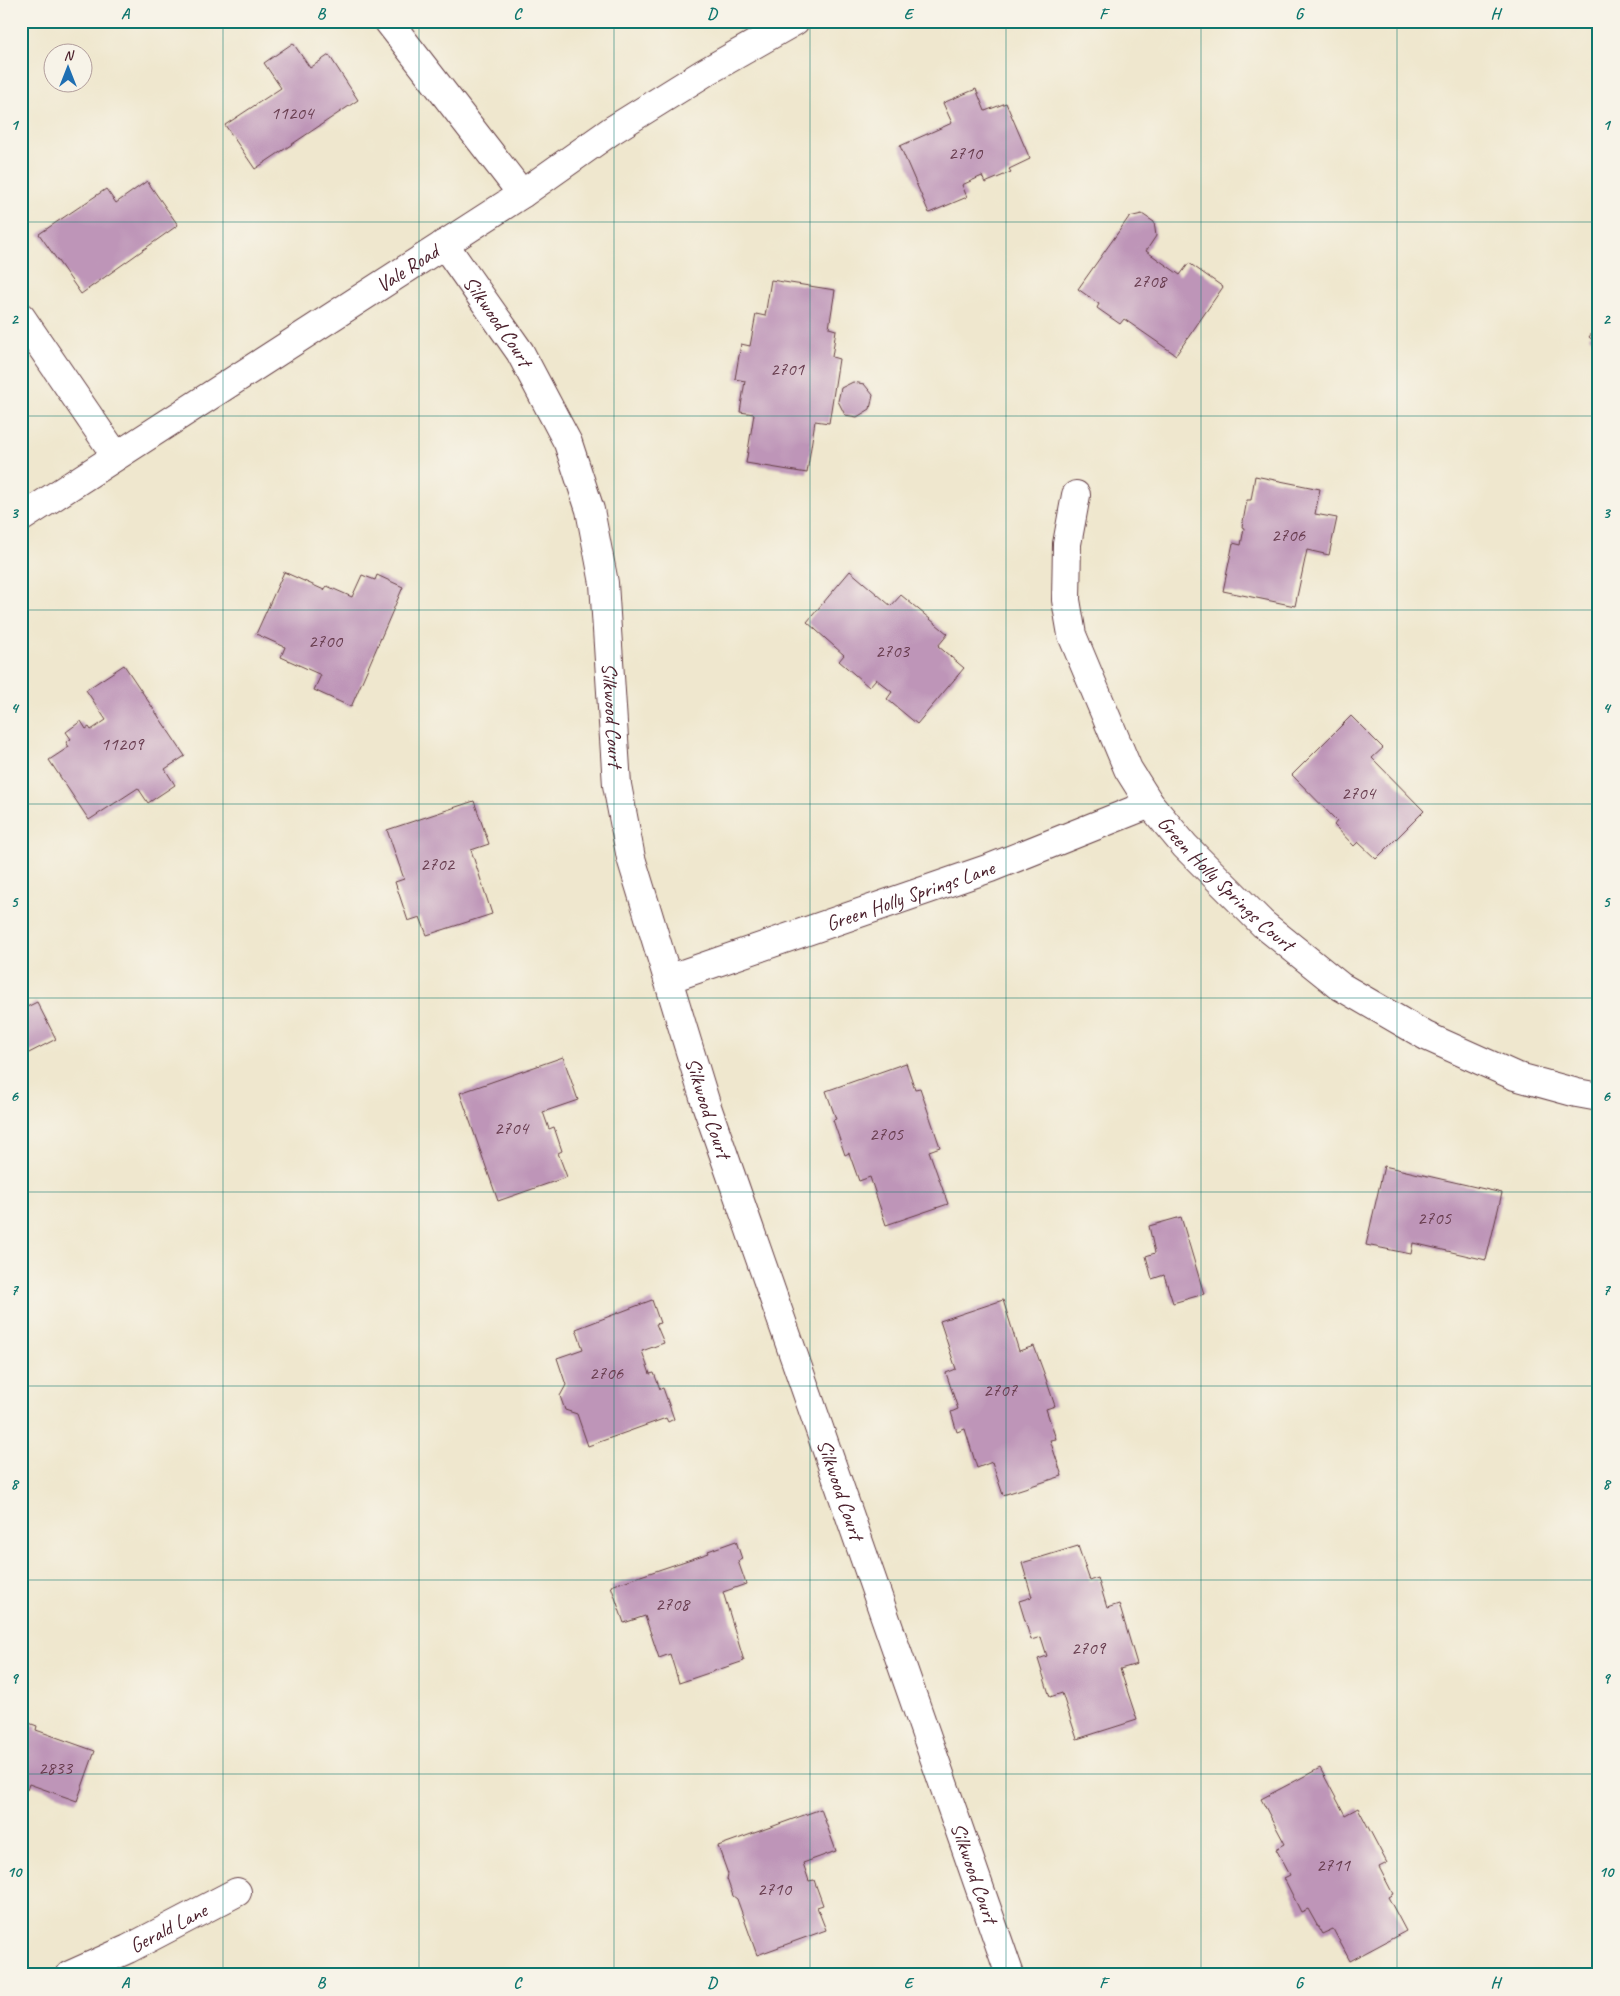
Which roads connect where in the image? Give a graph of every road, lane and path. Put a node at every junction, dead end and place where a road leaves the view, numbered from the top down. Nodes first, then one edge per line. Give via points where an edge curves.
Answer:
1 (388, 21) edge
2 (794, 21) edge
3 (522, 194) junction
4 (444, 244) junction
5 (21, 317) edge
6 (116, 456) junction
7 (1076, 495) dead end
8 (21, 518) edge
9 (1150, 804) junction
10 (668, 979) junction
11 (1599, 1097) edge
12 (236, 1892) dead end
13 (70, 1975) edge
14 (1010, 1975) edge

1 - 3 street
2 - 3 street, Vale Road via 611,131
3 - 4 street, Vale Road
4 - 6 street, Vale Road
4 - 10 street, Silkwood Court via 520,352 568,443 590,510 604,583 616,785 631,858
5 - 6 street
6 - 8 street, Vale Road
7 - 9 street, Green Holly Springs Court via 1067,544 1066,600 1072,635 1128,769
9 - 10 street, Green Holly Springs Lane via 982,870
9 - 11 street, Green Holly Springs Court via 1185,846 1263,924 1340,986 1426,1036 1515,1076
10 - 14 street, Silkwood Court via 709,1113
12 - 13 street, Gerald Lane via 128,1949

